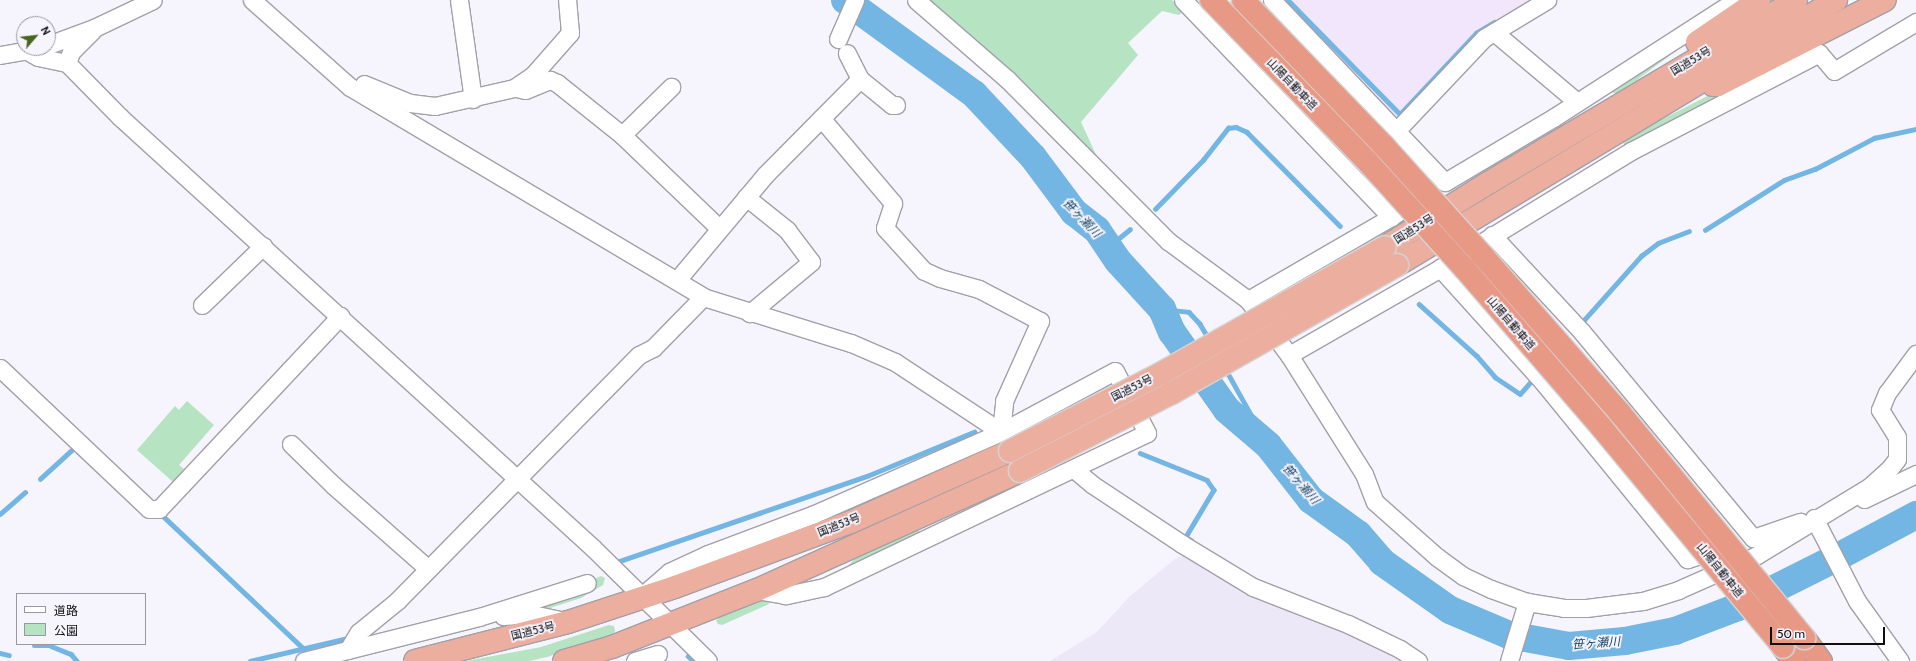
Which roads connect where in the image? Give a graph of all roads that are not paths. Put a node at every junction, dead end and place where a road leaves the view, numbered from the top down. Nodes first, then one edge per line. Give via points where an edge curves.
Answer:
1 (153, 0) edge
2 (252, 0) edge
3 (459, 0) edge
4 (567, 0) edge
5 (855, 0) edge
6 (916, 0) edge
7 (1183, 0) edge
8 (1211, 0) edge
9 (1244, 0) edge
10 (1272, 0) edge
11 (1547, 0) edge
12 (1736, 0) edge
13 (1759, 0) edge
14 (1796, 0) edge
15 (1836, 0) edge
16 (1885, 0) edge
17 (1916, 22) edge
18 (94, 28) junction
19 (1494, 32) junction
20 (838, 39) dead end
21 (56, 43) edge
22 (16, 53) edge
23 (847, 53) dead end
24 (0, 55) edge
25 (38, 56) edge
26 (67, 63) junction
27 (341, 78) junction
28 (860, 79) junction
29 (1692, 85) junction
30 (670, 87) dead end
31 (514, 88) junction
32 (473, 99) junction
33 (1577, 102) junction
34 (1620, 104) junction
35 (896, 105) dead end
36 (821, 118) junction
37 (1397, 130) junction
38 (622, 135) junction
39 (1445, 182) junction
40 (746, 197) junction
41 (1391, 217) junction
42 (718, 227) junction
43 (1492, 234) junction
44 (1351, 240) junction
45 (263, 246) junction
46 (1440, 268) junction
47 (677, 280) junction
48 (1393, 295) junction
49 (704, 297) junction
50 (1248, 300) junction
51 (202, 305) dead end
52 (750, 312) junction
53 (340, 316) junction
54 (1916, 354) edge
55 (1289, 355) junction
56 (0, 368) edge
57 (1006, 441) junction
58 (291, 444) dead end
59 (1075, 470) junction
60 (1916, 474) edge
61 (517, 477) junction
62 (1816, 523) junction
63 (1752, 538) junction
64 (856, 546) junction
65 (427, 568) junction
66 (587, 583) dead end
67 (824, 587) junction
68 (757, 590) junction
69 (642, 597) junction
70 (1526, 607) junction
71 (479, 617) junction
72 (568, 622) junction
73 (672, 625) junction
74 (612, 647) junction
75 (348, 650) junction
76 (658, 654) dead end
77 (1788, 654) edge
78 (304, 661) edge
79 (415, 661) edge
80 (564, 661) edge
81 (596, 661) edge
82 (635, 661) edge
83 (708, 661) edge
84 (1418, 661) edge
85 (1509, 661) edge
86 (1821, 661) edge
87 (1900, 661) edge

1 - 18 street
2 - 27 street
3 - 32 street
4 - 31 street via 570,33 533,75
5 - 20 street
6 - 50 street via 1008,80 1168,241
7 - 41 street
8 - 77 highway, 山陽自動車道, bridge via 1367,161 1464,268 1602,428
9 - 86 highway, 山陽自動車道, bridge via 1384,146 1483,256 1620,413
10 - 37 street
11 - 19 street
12 - 33 street
13 - 34 highway via 1683,52
14 - 34 highway, 国道53号
15 - 29 highway, 国道53号
16 - 29 highway via 1718,85
17 - 43 street via 1834,71 1819,53 1619,157
18 - 21 street
18 - 26 street via 90,36 72,52
19 - 33 street
19 - 37 street via 1484,38
22 - 24 street
23 - 28 street
25 - 26 street
26 - 45 street via 120,117
27 - 32 street via 354,80 410,103 435,106
27 - 47 street via 350,87
28 - 35 street via 892,105
28 - 36 street
29 - 64 highway, 国道53号, bridge via 1397,265 1172,393 1020,471
30 - 38 street
31 - 32 street
31 - 38 street via 525,90 550,80
33 - 39 street
34 - 57 highway, 国道53号, bridge via 1385,247 1160,374
36 - 40 street
36 - 57 street via 893,203 885,228 924,270 940,278 979,289 1040,320 1004,401
37 - 39 street
38 - 42 street
39 - 41 street
40 - 42 street
40 - 52 street via 787,230 811,262
41 - 44 street
42 - 47 street
43 - 46 street
43 - 63 street via 1582,332
44 - 48 street
44 - 50 street
45 - 51 street
45 - 53 street
46 - 48 street
46 - 63 street via 1542,381 1687,559
47 - 49 street
48 - 55 street
49 - 52 street
49 - 61 street via 653,348 639,355
50 - 55 street
52 - 57 street via 851,343 895,362
53 - 56 street via 159,509 149,509
53 - 61 street
54 - 62 street via 1888,393 1880,410 1897,437 1897,459 1869,487
55 - 70 street via 1364,474 1375,502 1463,576
57 - 59 street via 1115,371 1147,433
57 - 69 highway, 国道53号 via 851,522
58 - 65 street
59 - 67 street
59 - 84 street via 1182,544 1253,587 1348,624 1400,649
60 - 62 street
61 - 65 street via 490,509
61 - 69 street
62 - 63 street
62 - 70 street via 1758,555 1678,590 1643,601 1586,608
62 - 87 street via 1854,596
64 - 67 street
64 - 68 highway, 国道53号
65 - 75 street via 397,601 359,632
66 - 71 street
67 - 68 street via 785,595
68 - 73 highway, 国道53号
69 - 72 highway, 国道53号
69 - 73 street
70 - 85 street
71 - 72 street via 532,614
71 - 75 street
72 - 79 highway, 国道53号
73 - 74 highway, 国道53号
73 - 83 street
74 - 80 highway, 国道53号
74 - 81 street
75 - 78 street
76 - 82 street

